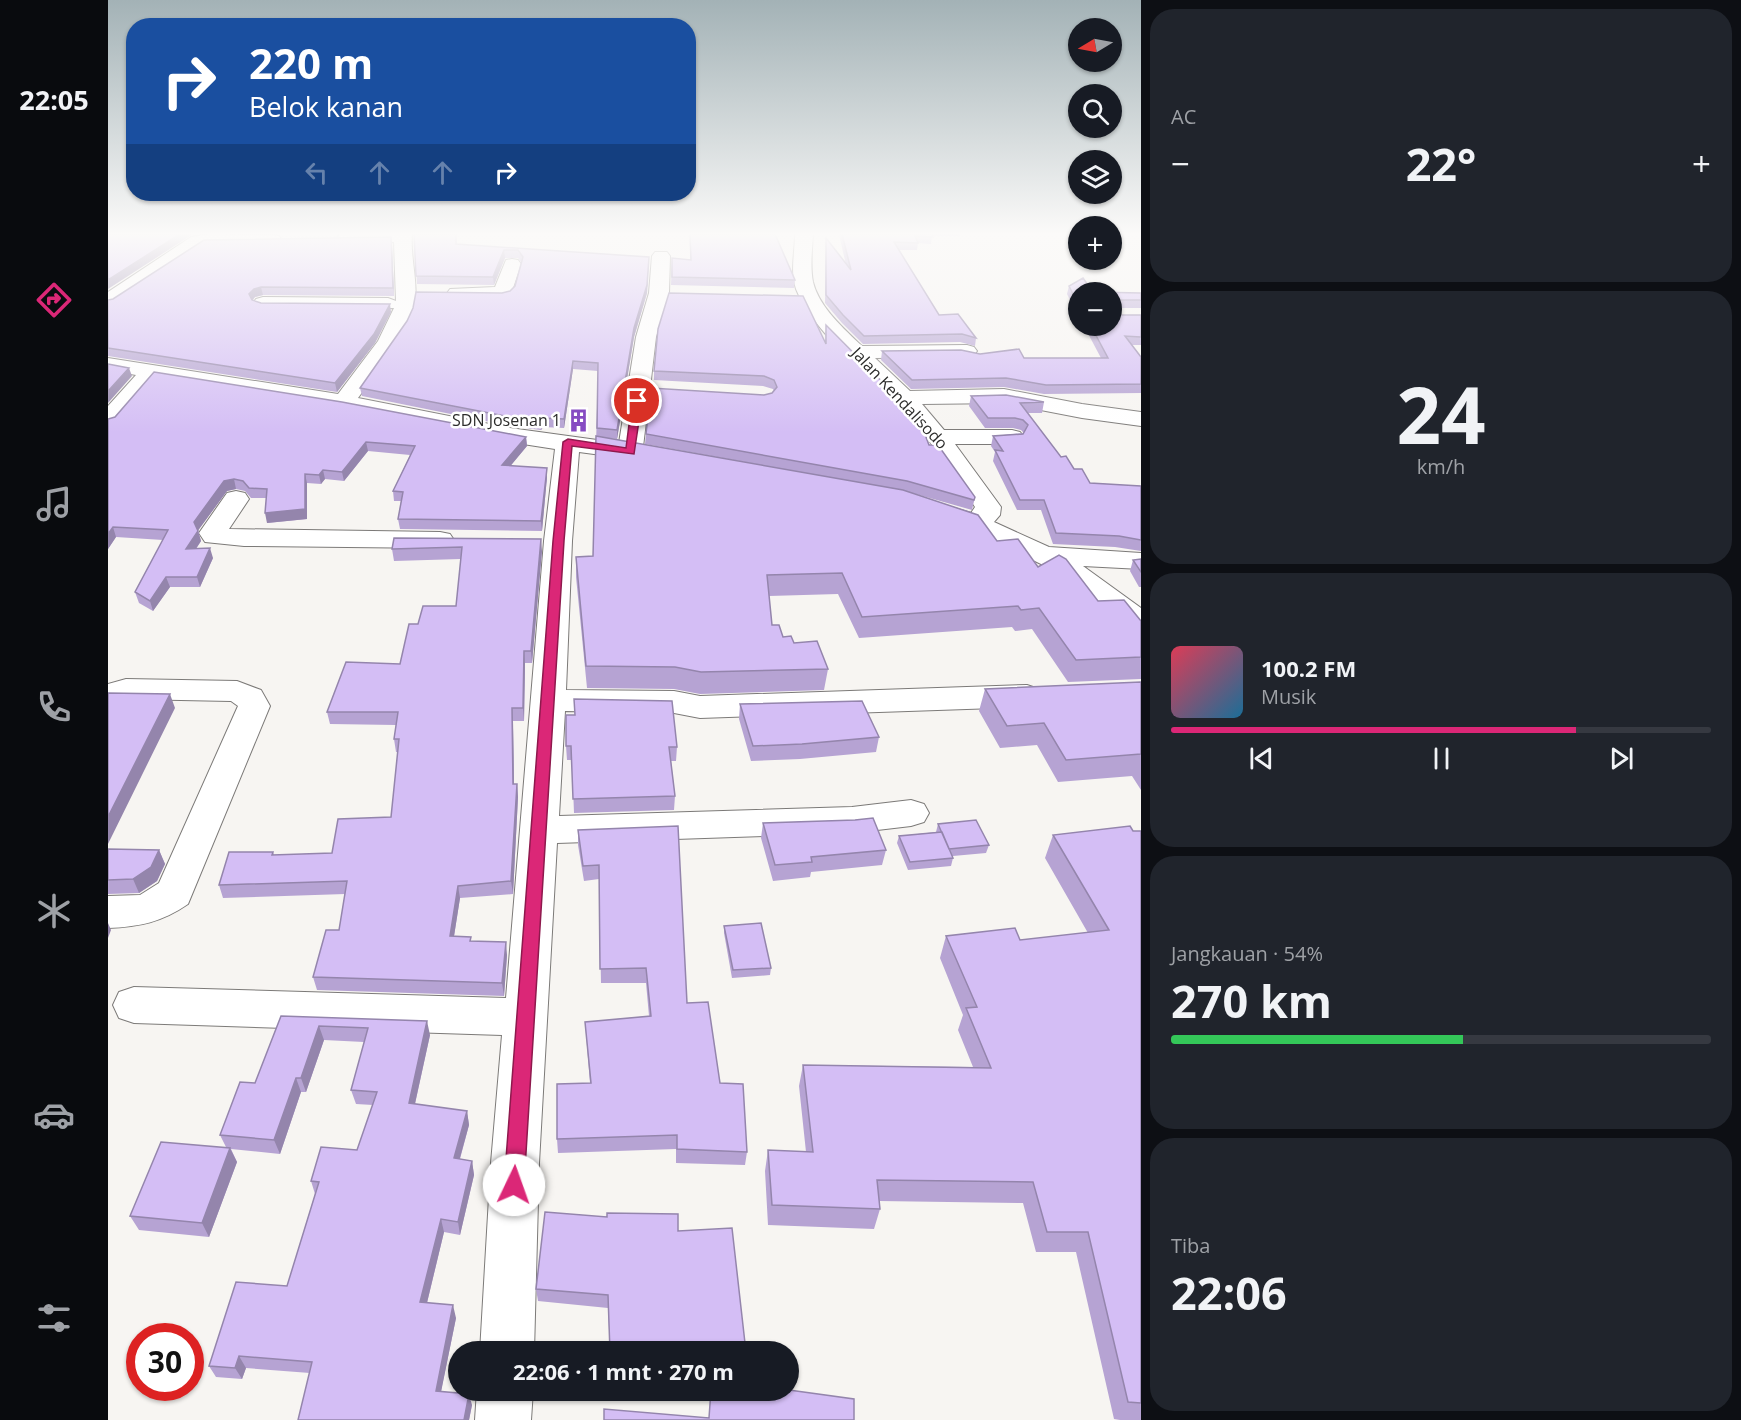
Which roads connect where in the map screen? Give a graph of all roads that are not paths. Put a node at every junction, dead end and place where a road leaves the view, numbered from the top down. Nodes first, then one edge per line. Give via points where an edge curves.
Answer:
1 (341, 300) edge
2 (404, 300) edge
3 (663, 300) edge
4 (803, 300) edge
5 (263, 303) edge
6 (858, 352) junction
7 (987, 354) edge
8 (108, 364) edge
9 (151, 371) junction
10 (638, 388) junction
11 (661, 389) edge
12 (903, 398) junction
13 (344, 402) junction
14 (1141, 419) edge
15 (108, 420) edge
16 (938, 437) junction
17 (1012, 437) edge
18 (568, 442) junction
19 (630, 452) junction
20 (661, 457) edge
21 (237, 499) dead end
22 (924, 507) edge
23 (975, 523) junction
24 (464, 540) edge
25 (1041, 555) junction
26 (1141, 561) edge
27 (1141, 624) edge
28 (1061, 694) edge
29 (108, 696) edge
30 (549, 700) junction
31 (912, 813) dead end
32 (539, 830) junction
33 (108, 912) edge
34 (134, 1005) dead end
35 (526, 1017) junction
36 (507, 1341) edge
37 (504, 1401) edge
38 (503, 1420) edge

1 - 5 street
2 - 13 street via 394,331
3 - 10 street via 646,337
4 - 6 street, Jalan Kendalisodo
6 - 7 street via 960,350
6 - 12 street, Jalan Kendalisodo
8 - 9 street
9 - 13 street
9 - 15 street
10 - 11 street
10 - 19 street
12 - 14 street via 1004,396
12 - 16 street, Jalan Kendalisodo
13 - 18 street via 510,435
16 - 17 street
16 - 23 street, Jalan Kendalisodo via 968,459 988,507 987,515
18 - 19 street
18 - 30 street via 547,541
19 - 20 street
21 - 24 street via 213,533 215,536
22 - 23 street
23 - 25 street
25 - 26 street
25 - 27 street via 1106,595
28 - 30 street via 700,706
29 - 33 street via 126,689 237,691 249,697 254,706 174,893 143,912
30 - 32 street
31 - 32 street via 852,820
32 - 35 street
34 - 35 street
35 - 36 street
37 - 38 street

